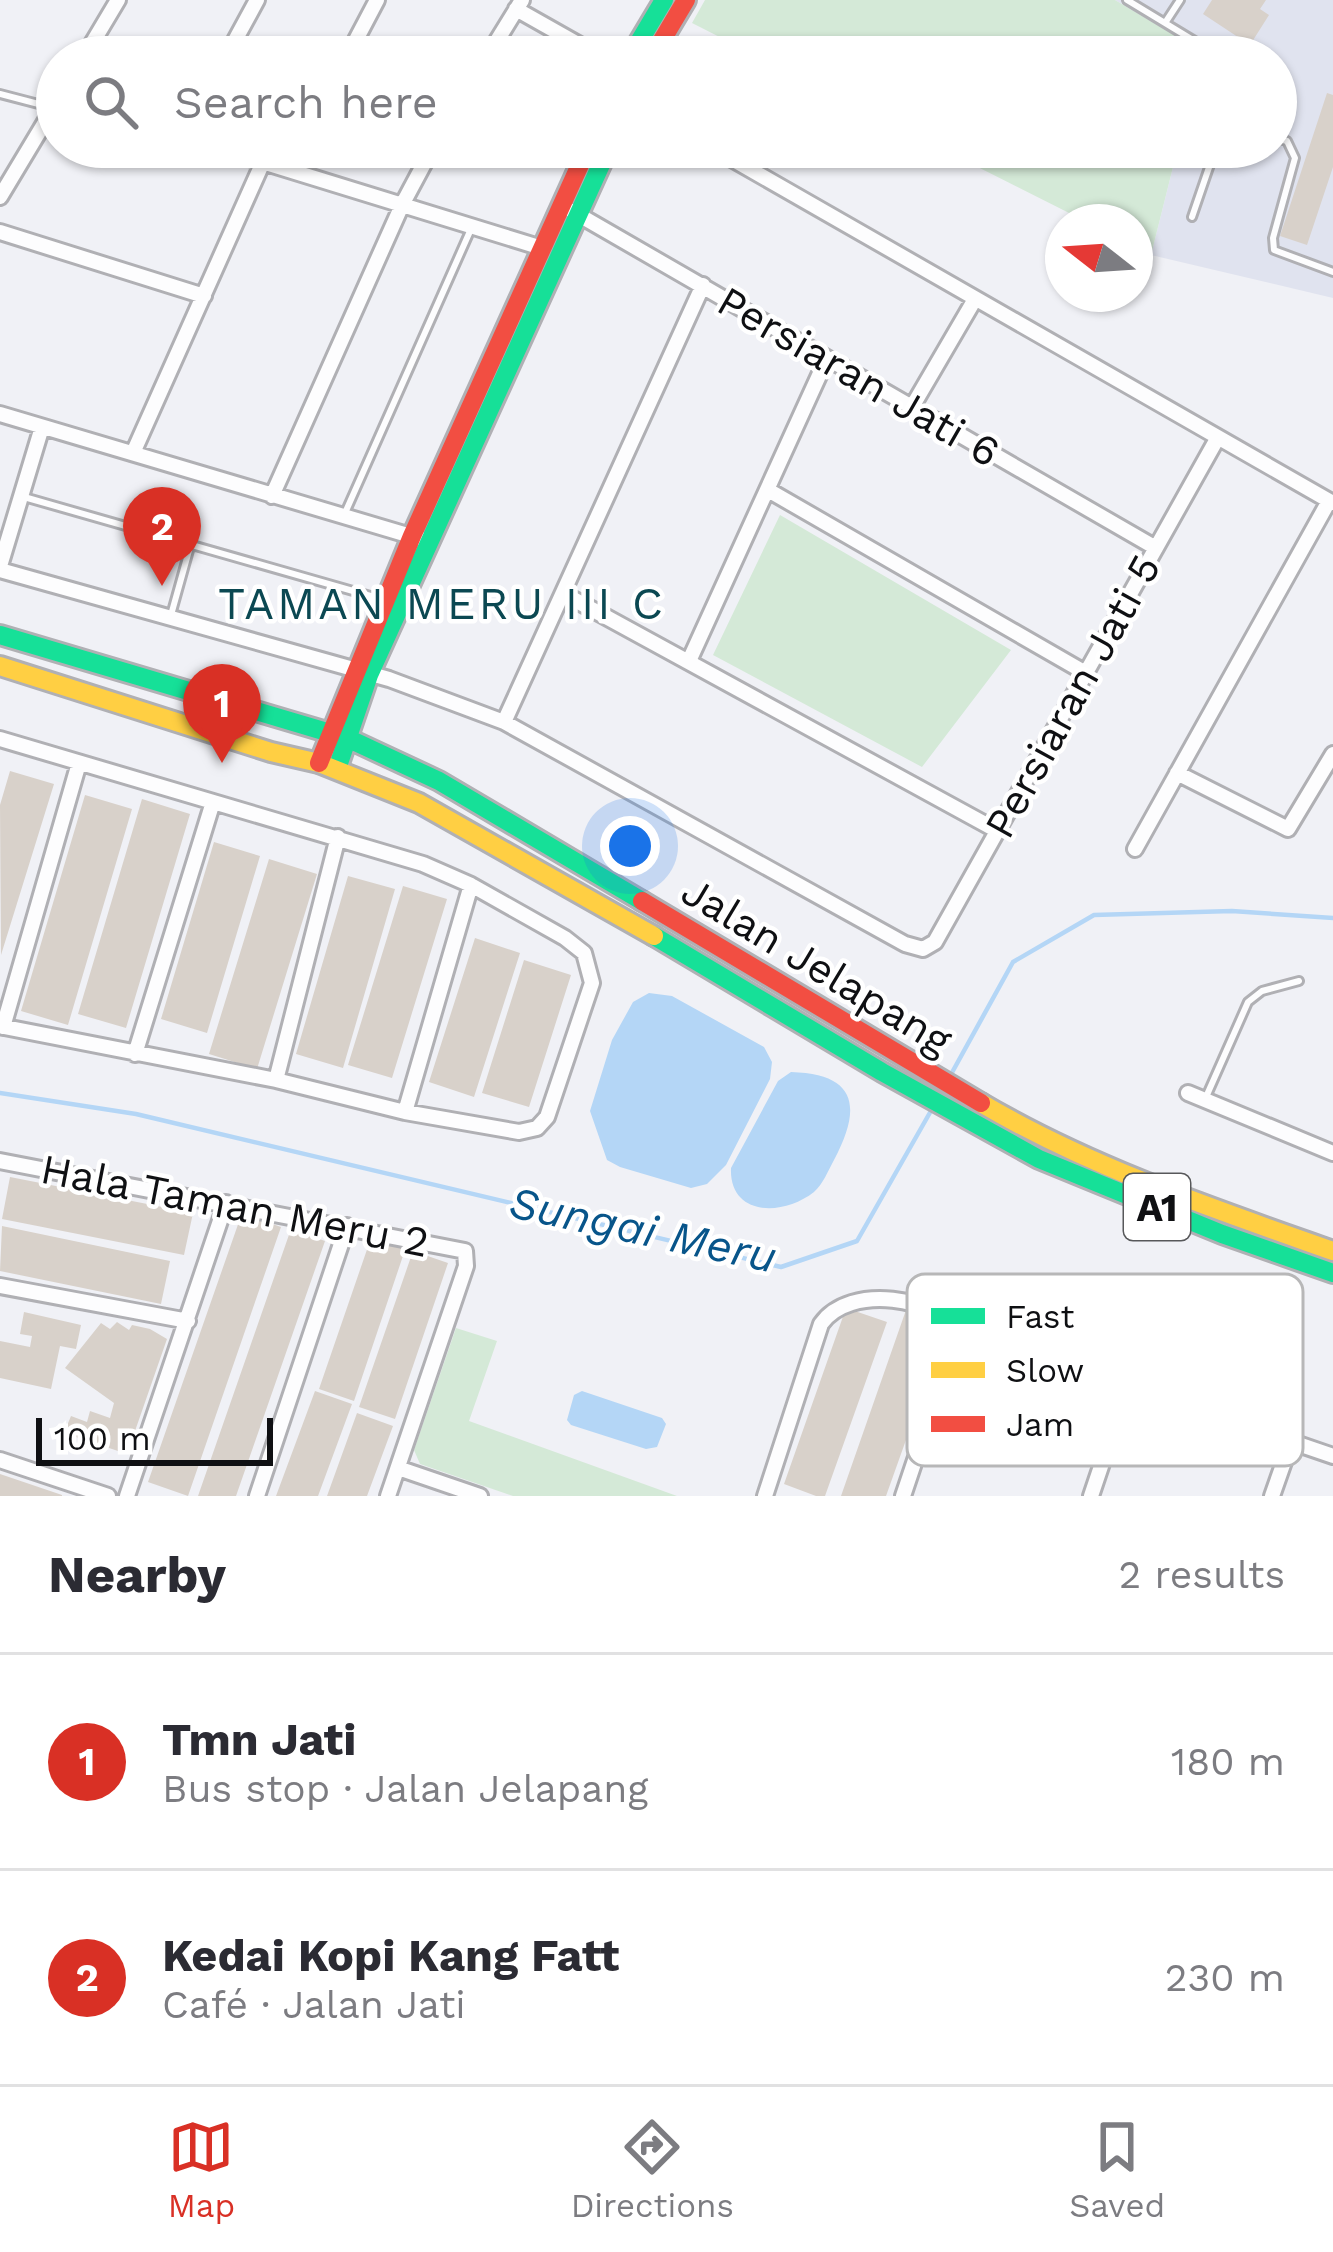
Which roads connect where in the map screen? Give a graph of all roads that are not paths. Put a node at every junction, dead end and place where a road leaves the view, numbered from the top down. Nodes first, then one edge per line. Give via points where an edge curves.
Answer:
1 (118, 0) edge
2 (257, 0) edge
3 (377, 0) edge
4 (664, 0) edge
5 (686, 0) edge
6 (1127, 0) edge
7 (1180, 0) edge
8 (519, 5) edge
9 (1165, 23) junction
10 (97, 36) edge
11 (237, 36) edge
12 (358, 36) edge
13 (500, 36) edge
14 (568, 36) edge
15 (642, 36) edge
16 (665, 36) edge
17 (1186, 36) edge
18 (0, 94) edge
19 (36, 101) edge
20 (36, 137) edge
21 (260, 168) edge
22 (282, 168) edge
23 (422, 168) edge
24 (582, 168) edge
25 (596, 168) edge
26 (747, 168) edge
27 (1209, 168) edge
28 (1292, 168) edge
29 (0, 197) edge
30 (402, 205) junction
31 (570, 210) junction
32 (1192, 217) dead end
33 (472, 227) junction
34 (0, 232) edge
35 (542, 248) junction
36 (1333, 272) edge
37 (703, 285) junction
38 (204, 296) junction
39 (975, 299) junction
40 (827, 358) junction
41 (912, 407) junction
42 (0, 414) edge
43 (42, 427) junction
44 (1216, 439) junction
45 (133, 453) junction
46 (768, 490) junction
47 (21, 496) junction
48 (272, 496) junction
49 (1331, 502) edge
50 (344, 516) junction
51 (420, 539) junction
52 (190, 547) junction
53 (1156, 548) junction
54 (0, 568) edge
55 (564, 594) junction
56 (385, 600) junction
57 (170, 619) junction
58 (0, 635) edge
59 (689, 661) junction
60 (0, 667) edge
61 (1084, 672) junction
62 (361, 673) junction
63 (504, 722) junction
64 (338, 735) junction
65 (0, 739) edge
66 (1333, 754) edge
67 (80, 763) junction
68 (328, 766) junction
69 (1178, 773) junction
70 (214, 802) junction
71 (997, 830) junction
72 (338, 837) junction
73 (1135, 850) dead end
74 (471, 885) junction
75 (1299, 981) dead end
76 (2, 1027) edge
77 (135, 1054) junction
78 (275, 1080) junction
79 (1188, 1093) dead end
80 (1205, 1100) junction
81 (405, 1112) junction
82 (988, 1121) junction
83 (1333, 1153) edge
84 (0, 1161) edge
85 (226, 1203) junction
86 (347, 1226) junction
87 (1333, 1252) edge
88 (1333, 1273) edge
89 (0, 1286) edge
90 (907, 1303) edge
91 (188, 1321) junction
92 (1303, 1446) edge
93 (1333, 1456) edge
94 (0, 1460) edge
95 (913, 1466) edge
96 (1100, 1466) edge
97 (1283, 1466) edge
98 (398, 1468) junction
99 (108, 1496) edge
100 (127, 1496) edge
101 (257, 1496) edge
102 (388, 1496) edge
103 (480, 1496) edge
104 (765, 1496) edge
105 (903, 1496) edge
106 (1090, 1496) edge
107 (1272, 1496) edge

1 - 10 street
2 - 11 street
3 - 12 street
4 - 15 main road
5 - 16 main road
6 - 9 lane
7 - 9 lane
8 - 13 street
8 - 14 street
9 - 17 lane
18 - 19 lane
20 - 29 street
21 - 38 street
22 - 30 street
23 - 30 street
24 - 31 main road
25 - 31 main road
26 - 39 street
27 - 32 lane
28 - 36 lane via 1274,250
30 - 33 street
30 - 48 street
31 - 35 main road
31 - 37 street, Persiaran Jati 6
31 - 51 main road
33 - 35 street
33 - 50 lane
34 - 38 street
35 - 51 main road
37 - 40 street, Persiaran Jati 6
37 - 55 street
38 - 45 street
39 - 41 street
39 - 44 street
40 - 41 street, Persiaran Jati 6
40 - 46 street
41 - 53 street, Persiaran Jati 6
42 - 43 street
43 - 45 street
43 - 47 street
44 - 49 street
44 - 53 street, Persiaran Jati 5
45 - 48 street
46 - 59 street
46 - 61 street
47 - 52 lane
47 - 54 street
48 - 50 street
49 - 69 street
50 - 51 street
51 - 56 main road
51 - 62 main road
52 - 56 lane
52 - 57 lane
53 - 61 street, Persiaran Jati 5
54 - 57 street
55 - 59 street
55 - 63 street
56 - 62 main road
57 - 62 street
58 - 64 main road, Jalan Jelapang / A1
59 - 71 street
60 - 68 main road, Jalan Jelapang / A1
61 - 71 street, Persiaran Jati 5
62 - 63 street
62 - 64 main road
63 - 71 street, Persiaran Jati 5 via 923,949 935,942
64 - 68 main road
64 - 82 main road, Jalan Jelapang / A1 via 439,781 886,1047
65 - 67 street
66 - 69 street via 1288,829
67 - 70 street
67 - 76 street
68 - 82 main road, Jalan Jelapang / A1 via 419,802 882,1072
69 - 73 street
70 - 72 street
70 - 77 street
72 - 74 street
72 - 78 street
74 - 81 street
74 - 81 street via 584,953 592,983 537,1129
75 - 80 lane via 1248,1001
76 - 77 street
77 - 78 street
78 - 81 street
79 - 80 street
80 - 83 street
82 - 87 main road, Jalan Jelapang / A1
82 - 88 main road, Jalan Jelapang / A1 via 1091,1181
84 - 85 street, Hala Taman Meru 2
85 - 86 street, Hala Taman Meru 2
85 - 91 street
86 - 98 street, Hala Taman Meru 2 via 466,1254
86 - 101 street
89 - 91 street
90 - 104 street via 868,1298 834,1309 818,1333
91 - 100 street
92 - 93 street
94 - 99 street
95 - 105 street
96 - 106 street
97 - 107 street
98 - 102 street
98 - 103 street

